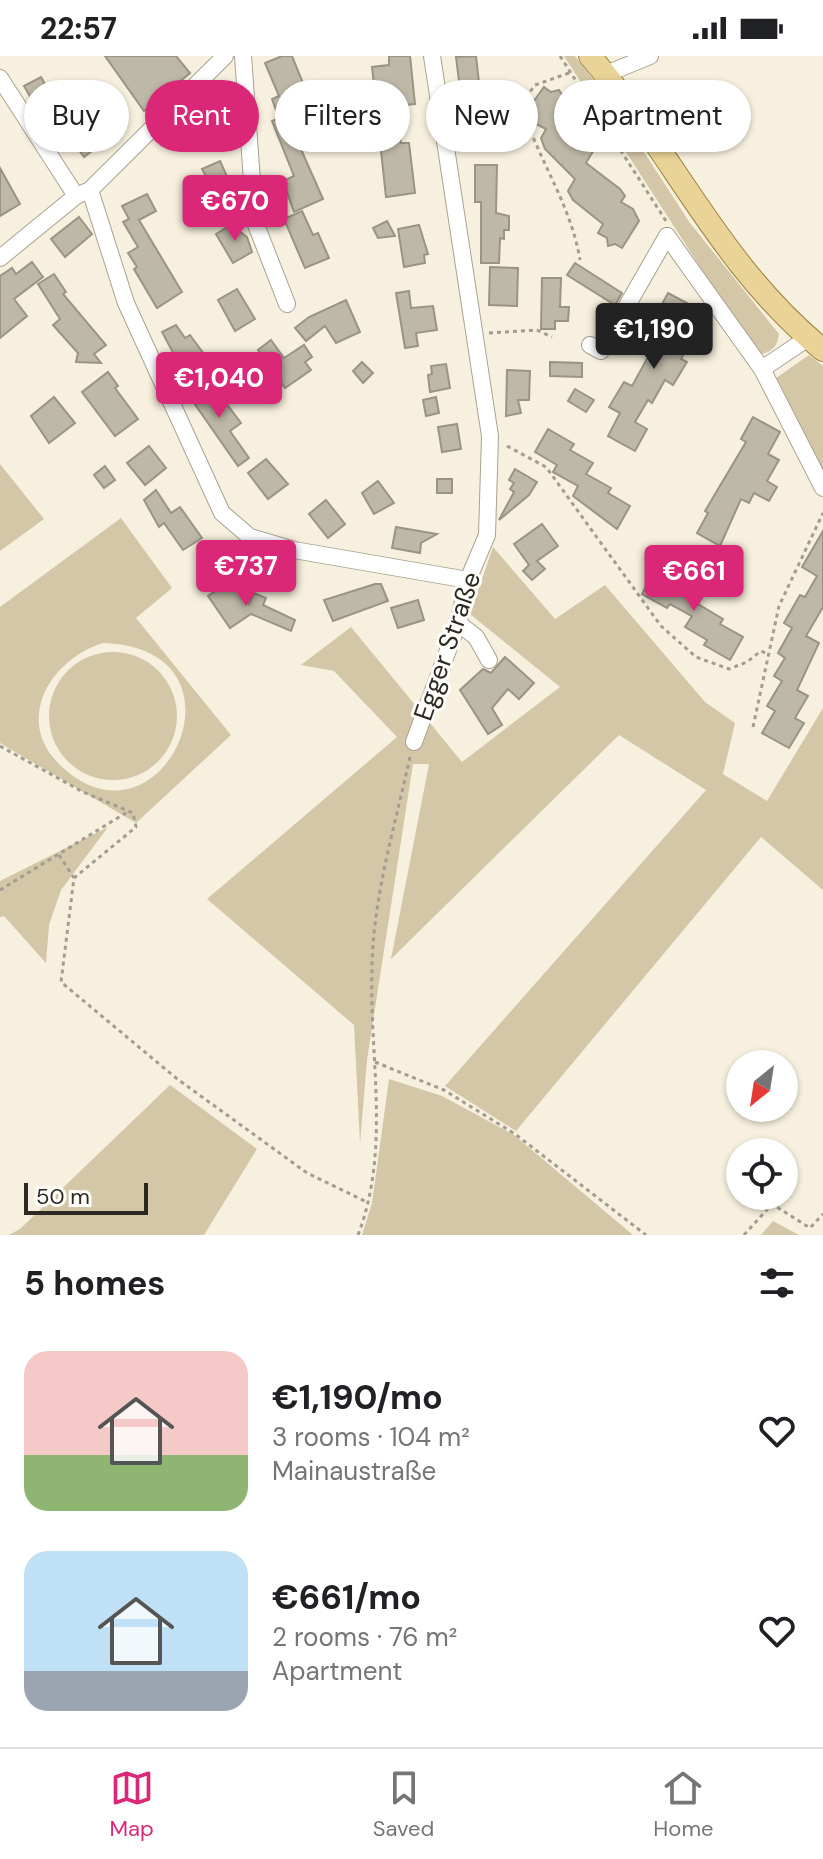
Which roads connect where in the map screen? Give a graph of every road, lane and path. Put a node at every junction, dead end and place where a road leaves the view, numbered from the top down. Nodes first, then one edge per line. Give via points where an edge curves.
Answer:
1 (225, 56) edge
2 (243, 56) edge
3 (432, 56) edge
4 (560, 56) edge
5 (590, 56) edge
6 (650, 56) edge
7 (570, 73) junction
8 (606, 74) junction
9 (0, 78) edge
10 (83, 193) junction
11 (667, 229) junction
12 (0, 258) edge
13 (580, 260) dead end
14 (287, 304) dead end
15 (627, 304) junction
16 (474, 334) junction
17 (552, 337) dead end
18 (815, 344) edge
19 (590, 345) dead end
20 (659, 355) dead end
21 (762, 369) junction
22 (490, 436) junction
23 (823, 488) edge
24 (823, 513) edge
25 (468, 580) junction
26 (458, 623) junction
27 (768, 654) junction
28 (489, 660) dead end
29 (753, 727) dead end
30 (414, 742) joint
31 (0, 746) edge
32 (129, 811) junction
33 (59, 854) junction
34 (74, 878) junction
35 (0, 890) edge
36 (375, 1062) junction
37 (367, 1202) junction
38 (823, 1214) edge
39 (358, 1235) edge
40 (646, 1235) edge
41 (744, 1235) edge

1 - 10 street
2 - 14 street via 255,222
3 - 16 street, Egger Straße
4 - 7 path
5 - 8 main road
6 - 8 street
7 - 11 path
7 - 13 path via 535,85 521,104 533,142 575,228
8 - 18 main road via 719,241 751,282
9 - 10 street
10 - 12 street
10 - 25 street via 126,303 222,513 250,537 294,550
11 - 15 street
11 - 21 street
15 - 19 street via 601,351
15 - 20 path via 653,320 640,343
16 - 17 path via 537,330
16 - 22 street, Egger Straße
18 - 21 street
21 - 23 street
22 - 25 street, Egger Straße via 487,535
22 - 27 path via 546,467 661,626 696,657 729,669 761,651
24 - 27 path via 779,606
25 - 26 street, Egger Straße
26 - 28 street via 476,637
26 - 30 street, Egger Straße
27 - 29 path
30 - 36 path, Egger Straße via 378,902 372,967
31 - 32 path
32 - 33 path
32 - 34 path via 136,827
33 - 34 path
33 - 35 path
34 - 37 path via 61,982 176,1078 307,1173
36 - 37 path, Egger Straße via 377,1140
36 - 40 path via 444,1090 515,1134
37 - 39 path, Egger Straße
38 - 41 path via 810,1228 772,1204

